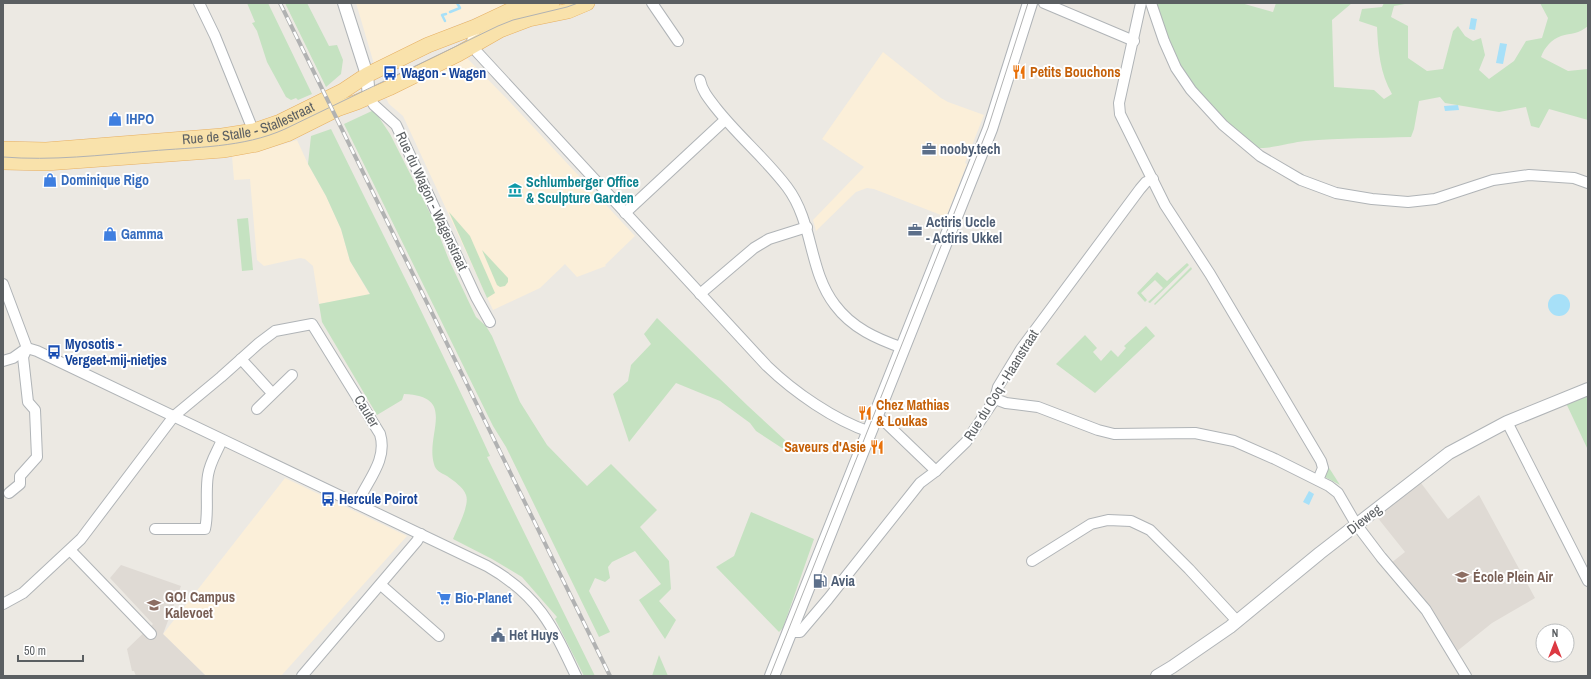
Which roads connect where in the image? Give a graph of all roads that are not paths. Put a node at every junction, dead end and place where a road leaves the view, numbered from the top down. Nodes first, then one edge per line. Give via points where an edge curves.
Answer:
1 (199, 3) edge
2 (344, 3) edge
3 (552, 3) edge
4 (587, 3) edge
5 (652, 3) edge
6 (1030, 3) edge
7 (1044, 3) edge
8 (1141, 3) edge
9 (1151, 3) edge
10 (475, 27) junction
11 (678, 41) dead end
12 (1134, 41) junction
13 (473, 45) junction
14 (700, 80) dead end
15 (368, 86) junction
16 (725, 120) junction
17 (256, 138) junction
18 (3, 149) edge
19 (3, 162) edge
20 (1153, 179) junction
21 (1588, 184) edge
22 (625, 212) junction
23 (807, 227) junction
24 (3, 284) edge
25 (700, 294) junction
26 (490, 322) dead end
27 (27, 348) junction
28 (903, 348) junction
29 (240, 359) junction
30 (3, 361) edge
31 (292, 375) dead end
32 (1588, 389) edge
33 (272, 393) junction
34 (995, 399) junction
35 (257, 409) dead end
36 (174, 416) junction
37 (876, 417) junction
38 (1507, 422) junction
39 (870, 432) junction
40 (222, 440) junction
41 (936, 471) junction
42 (1318, 480) junction
43 (9, 493) dead end
44 (357, 504) junction
45 (1356, 524) junction
46 (155, 529) dead end
47 (421, 534) junction
48 (70, 550) junction
49 (1032, 561) dead end
50 (1588, 581) edge
51 (381, 585) junction
52 (3, 604) edge
53 (1237, 621) junction
54 (789, 632) junction
55 (152, 634) dead end
56 (439, 636) dead end
57 (305, 675) edge
58 (576, 676) edge
59 (772, 676) edge
60 (1157, 676) edge
61 (1466, 676) edge

1 - 17 street
2 - 15 street
3 - 10 main road, Rue de Stalle - Stallestraat via 509,11
4 - 13 main road, Rue de Stalle - Stallestraat via 568,11 515,24
5 - 11 street
6 - 28 main road via 990,129
7 - 12 street
8 - 12 street
9 - 21 street via 1176,68 1191,90 1223,125 1260,156 1301,180 1336,193 1372,200 1408,202 1435,199 1493,180 1529,175 1574,178
10 - 13 street
10 - 15 main road, Rue de Stalle - Stallestraat via 428,45
12 - 20 street via 1120,114
13 - 15 main road, Rue de Stalle - Stallestraat
13 - 22 street via 476,52
14 - 16 street via 702,89
15 - 17 main road, Rue de Stalle - Stallestraat via 343,91 280,122
15 - 17 main road, Rue de Stalle - Stallestraat via 337,109 287,134
15 - 26 street, Rue du Wagon - Wagenstraat via 374,105 396,125
16 - 22 street
16 - 23 street via 787,187 797,202
17 - 18 main road, Rue de Stalle - Stallestraat via 222,136 53,150
17 - 19 main road, Rue de Stalle - Stallestraat via 223,150 54,163
20 - 34 street, Rue du Coq - Haanstraat via 1140,189 1021,349 998,387
20 - 42 street via 1165,205 1210,274 1321,460 1323,468
22 - 25 street
23 - 25 street via 754,248
23 - 28 street via 818,274 834,305 856,326
24 - 27 street
25 - 39 street via 784,382 831,413
27 - 30 street via 13,358
27 - 36 street
27 - 43 street via 23,357 28,402 35,410 37,457 20,476 20,484
28 - 37 main road
29 - 33 street
29 - 36 street
29 - 44 street, Cauter via 275,331 312,324 374,422 382,440 383,448 379,462
31 - 33 street
32 - 38 street, Dieweg
33 - 35 street
34 - 41 street, Rue du Coq - Haanstraat via 966,442
34 - 42 street via 1038,407 1114,434 1195,433 1227,439 1253,448
36 - 40 street
36 - 48 street via 86,533
37 - 39 main road
37 - 41 street via 886,423
38 - 45 street, Dieweg via 1449,452
38 - 50 street
39 - 54 main road
40 - 44 street
40 - 46 street via 211,463 208,477 205,529
41 - 54 street, Rue du Coq - Haanstraat via 920,483 800,632
42 - 45 street via 1338,493
44 - 47 street
45 - 53 street, Dieweg
45 - 61 street via 1426,610
47 - 51 street
47 - 58 street via 502,574 519,587 534,602 554,630
48 - 52 street via 23,593
48 - 55 street
49 - 53 street via 1091,524 1108,520 1130,521 1150,530
51 - 56 street
51 - 57 street
53 - 60 street, Dieweg
54 - 59 main road

